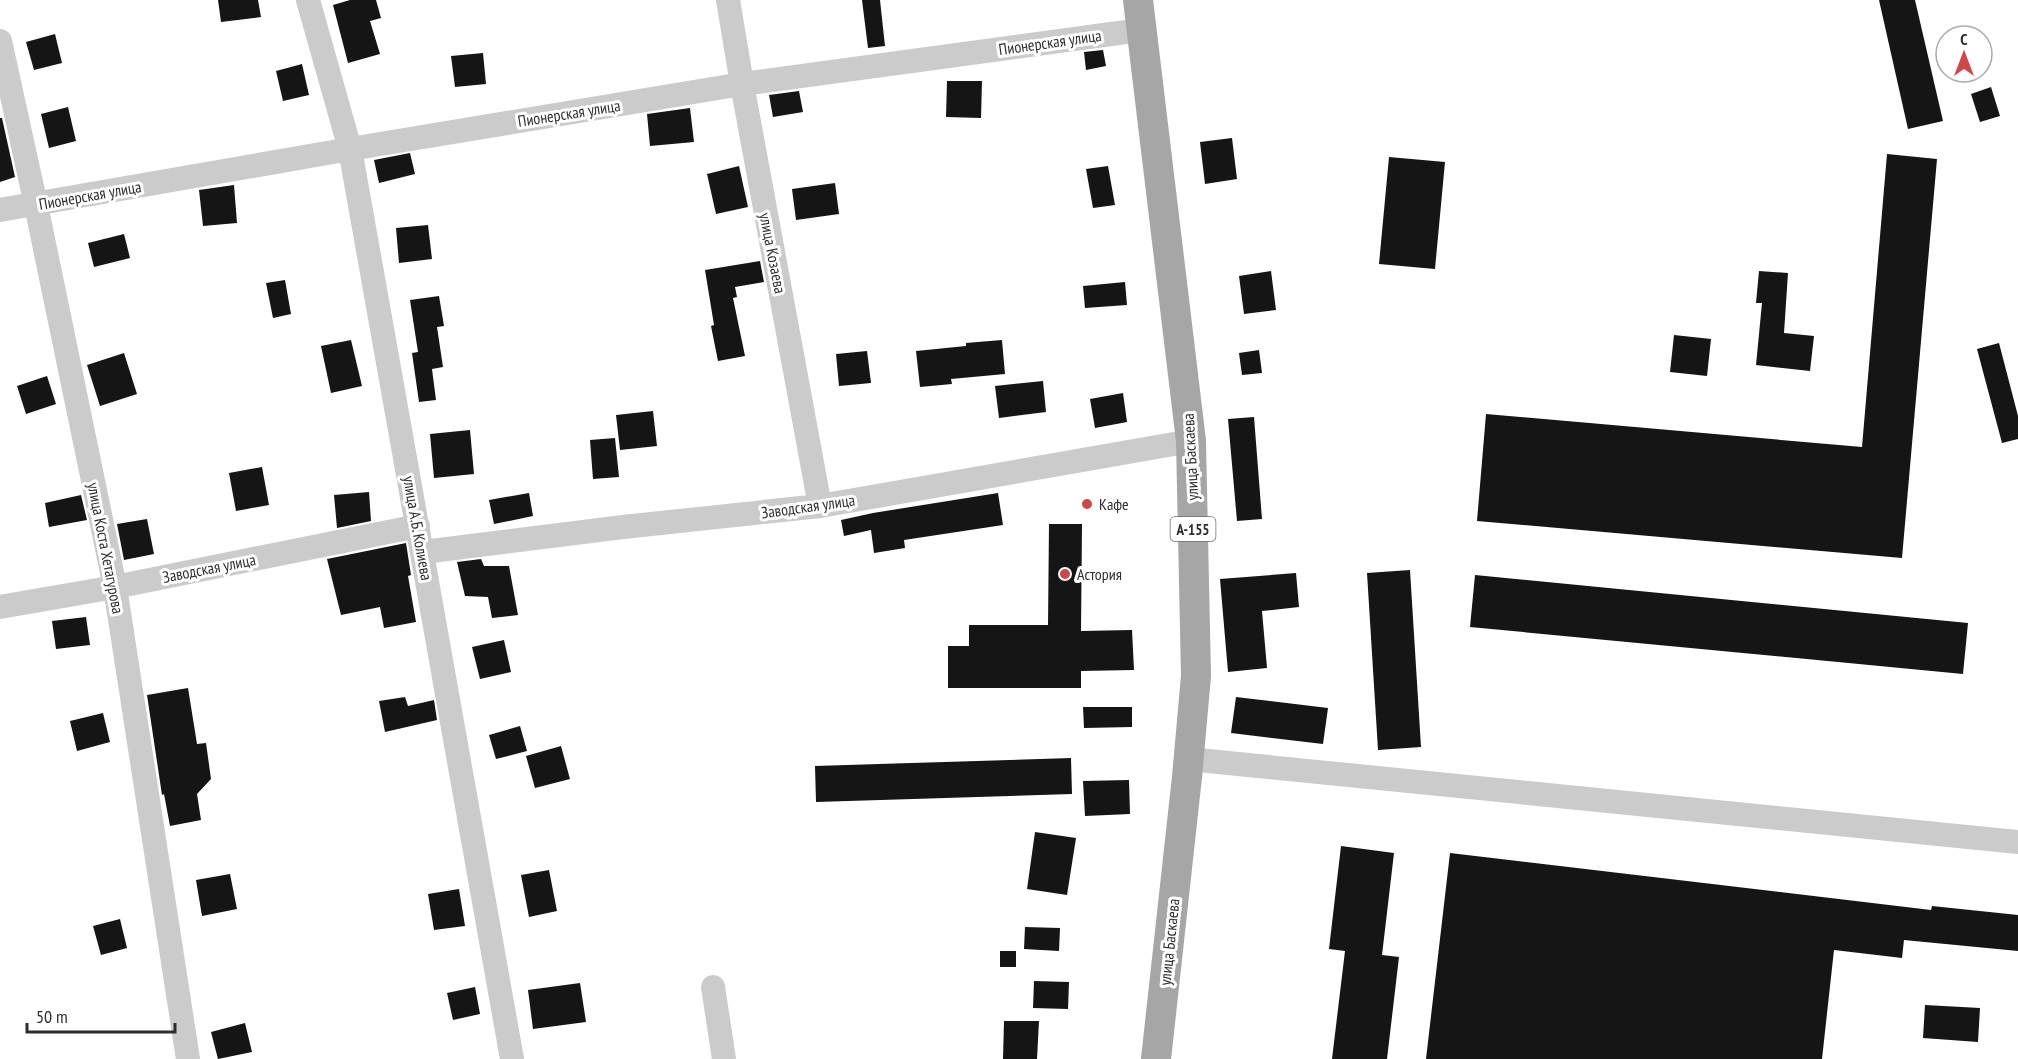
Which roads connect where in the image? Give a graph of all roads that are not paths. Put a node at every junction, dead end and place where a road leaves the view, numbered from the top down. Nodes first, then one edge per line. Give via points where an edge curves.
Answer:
1 (308, 0) edge
2 (728, 0) edge
3 (1137, 0) edge
4 (1141, 30) junction
5 (0, 41) edge
6 (742, 84) junction
7 (350, 149) junction
8 (36, 205) junction
9 (0, 210) edge
10 (1191, 441) junction
11 (820, 506) junction
12 (418, 526) junction
13 (423, 552) junction
14 (115, 587) junction
15 (0, 607) edge
16 (1188, 759) junction
17 (2018, 842) edge
18 (713, 987) dead end
19 (188, 1059) edge
20 (512, 1059) edge
21 (724, 1059) edge
22 (1156, 1059) edge

1 - 7 street, улица А.Б. Колиева
2 - 6 street, улица Козаева
3 - 4 main road, улица Баскаева / А-155
4 - 6 street, Пионерская улица
4 - 10 main road, улица Баскаева / А-155
5 - 8 street, улица Коста Хетагурова
6 - 7 street, Пионерская улица
6 - 11 street, улица Козаева
7 - 8 street, Пионерская улица
7 - 12 street, улица А.Б. Колиева
8 - 9 street, Пионерская улица
8 - 14 street, улица Коста Хетагурова
10 - 11 street, Заводская улица
10 - 16 main road, улица Баскаева / А-155 via 1196,676
11 - 13 street, Заводская улица
12 - 13 street, улица А.Б. Колиева
12 - 14 street, Заводская улица
13 - 20 street, улица А.Б. Колиева
14 - 15 street, Заводская улица
14 - 19 street, улица Коста Хетагурова
16 - 17 street
16 - 22 main road, улица Баскаева / А-155
18 - 21 street

